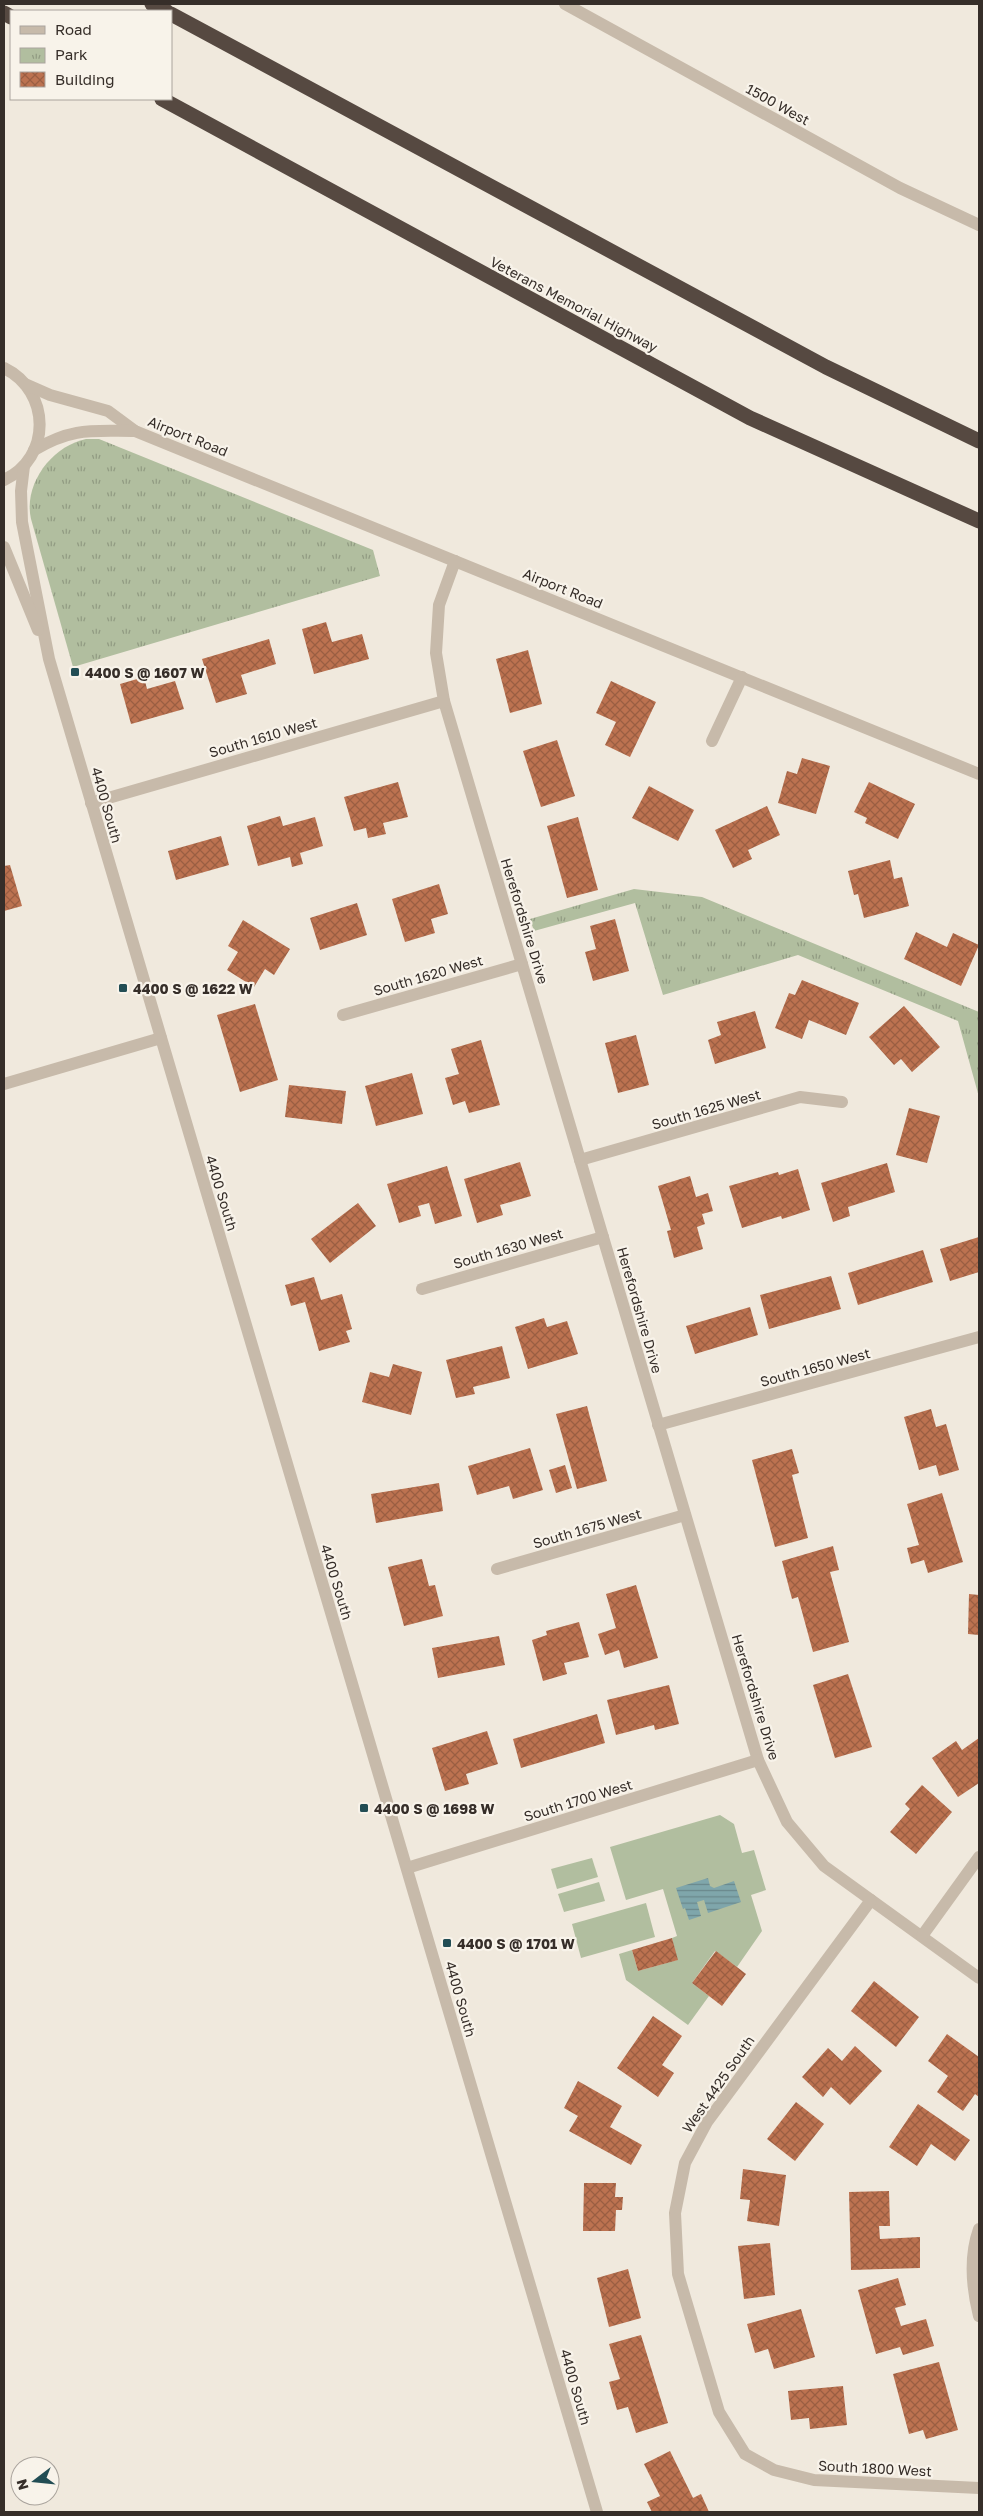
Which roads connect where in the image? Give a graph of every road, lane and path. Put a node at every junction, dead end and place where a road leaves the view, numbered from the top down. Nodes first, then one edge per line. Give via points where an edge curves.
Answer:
1 (152, 4) edge
2 (565, 4) edge
3 (164, 10) edge
4 (172, 15) edge
5 (164, 100) edge
6 (979, 225) edge
7 (4, 368) edge
8 (25, 384) junction
9 (135, 431) junction
10 (979, 441) edge
11 (34, 450) junction
12 (24, 466) junction
13 (4, 480) edge
14 (979, 521) edge
15 (4, 547) edge
16 (455, 561) junction
17 (49, 659) junction
18 (742, 677) junction
19 (444, 701) junction
20 (712, 741) dead end
21 (979, 774) edge
22 (91, 803) junction
23 (522, 964) junction
24 (343, 1015) dead end
25 (160, 1038) junction
26 (4, 1084) edge
27 (842, 1102) dead end
28 (580, 1160) junction
29 (603, 1237) junction
30 (422, 1288) dead end
31 (979, 1337) edge
32 (658, 1425) junction
33 (685, 1516) junction
34 (497, 1569) dead end
35 (758, 1760) junction
36 (979, 1857) edge
37 (407, 1868) junction
38 (871, 1900) junction
39 (922, 1936) junction
40 (979, 1978) edge
41 (979, 2229) edge
42 (979, 2316) edge
43 (745, 2454) joint
44 (979, 2488) edge
45 (597, 2512) edge

1 - 3 highway
2 - 6 street, 1500 West via 900,188
4 - 10 highway via 802,354
5 - 14 highway, Veterans Memorial Highway via 750,418
7 - 8 street
8 - 9 street, Airport Road via 50,395 108,411
8 - 11 street via 39,411 40,432
9 - 11 street, Airport Road via 80,430
9 - 16 street, Airport Road
11 - 12 street
12 - 13 street
12 - 17 street, 4400 South via 22,522
15 - 17 street, 4400 South
16 - 18 street, Airport Road
16 - 19 street, Herefordshire Drive via 440,605 436,654
17 - 22 street, 4400 South
18 - 20 street
18 - 21 street, Airport Road
19 - 22 street, South 1610 West
19 - 23 street, Herefordshire Drive
22 - 25 street, 4400 South
23 - 24 street, South 1620 West
23 - 28 street, Herefordshire Drive
25 - 26 street
25 - 37 street, 4400 South
27 - 28 street, South 1625 West via 800,1097
28 - 29 street, Herefordshire Drive
29 - 30 street, South 1630 West
29 - 32 street, Herefordshire Drive
31 - 32 street, South 1650 West
32 - 33 street, Herefordshire Drive
33 - 34 street, South 1675 West
33 - 35 street, Herefordshire Drive
35 - 37 street, South 1700 West
35 - 38 street, Herefordshire Drive via 787,1822 824,1866
36 - 39 street
37 - 45 street, 4400 South
38 - 39 street, Herefordshire Drive
38 - 43 street, West 4425 South via 707,2122 684,2162 675,2213 678,2274 718,2412
39 - 40 street, Herefordshire Drive
41 - 42 street via 972,2261
43 - 44 street, South 1800 West via 774,2470 814,2480

